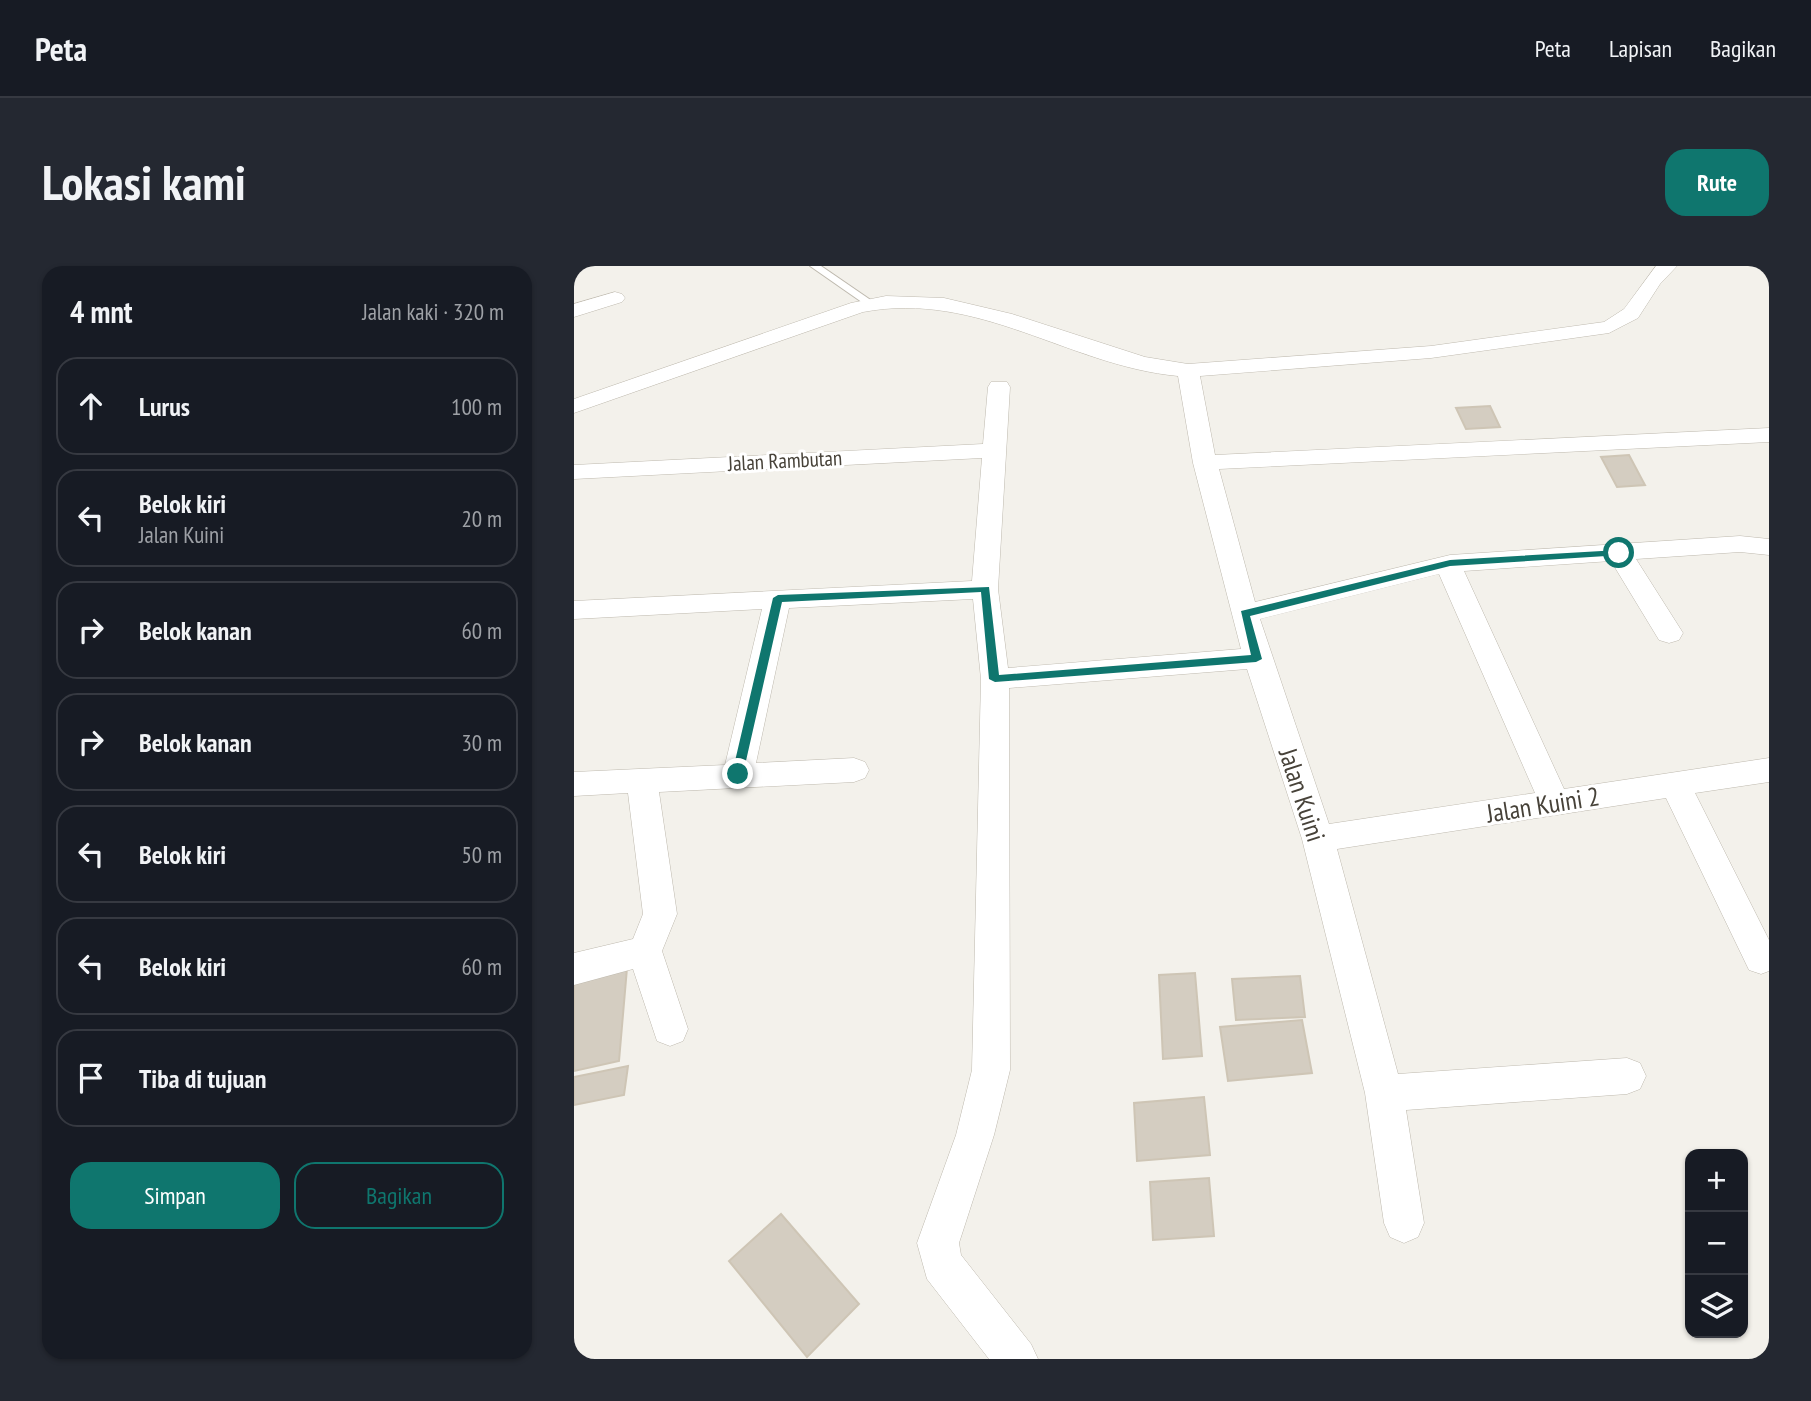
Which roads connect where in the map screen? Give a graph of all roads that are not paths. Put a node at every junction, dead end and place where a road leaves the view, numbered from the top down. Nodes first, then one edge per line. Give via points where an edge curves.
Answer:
1 (815, 266) edge
2 (1667, 266) edge
3 (615, 298) dead end
4 (870, 303) junction
5 (574, 311) edge
6 (1188, 370) junction
7 (999, 387) dead end
8 (574, 406) edge
9 (1769, 435) edge
10 (996, 450) junction
11 (1205, 463) junction
12 (574, 472) edge
13 (1769, 547) edge
14 (1619, 553) junction
15 (1450, 563) junction
16 (985, 589) junction
17 (778, 598) junction
18 (574, 610) edge
19 (1245, 614) junction
20 (1669, 633) dead end
21 (1256, 659) junction
22 (995, 679) junction
23 (854, 770) dead end
24 (1769, 770) edge
25 (738, 774) junction
26 (642, 780) junction
27 (574, 784) edge
28 (1675, 785) junction
29 (1555, 803) junction
30 (1318, 839) junction
31 (645, 951) junction
32 (1761, 959) dead end
33 (574, 969) edge
34 (670, 1029) dead end
35 (1628, 1076) dead end
36 (1384, 1093) junction
37 (1404, 1223) dead end
38 (1016, 1359) edge

1 - 4 lane
2 - 6 street via 1654,278 1632,315 1609,327 1431,352
3 - 5 street
4 - 6 street via 895,300 948,306 1026,325 1150,367
4 - 8 street
6 - 11 street, Jalan Kuini
7 - 10 street
9 - 11 street
10 - 12 street, Jalan Rambutan
10 - 16 street
11 - 19 street, Jalan Kuini
13 - 14 street via 1740,544
14 - 15 street
14 - 20 street
15 - 19 street
15 - 29 street
16 - 17 street
16 - 22 street
17 - 18 street
17 - 25 street
19 - 21 street, Jalan Kuini
21 - 22 street
21 - 30 street, Jalan Kuini
22 - 38 street via 991,1070 975,1135 938,1243 942,1264
23 - 25 street
24 - 28 street, Jalan Kuini 2
25 - 26 street
26 - 27 street
26 - 31 street via 660,914
28 - 29 street, Jalan Kuini 2
28 - 32 street
29 - 30 street, Jalan Kuini 2
30 - 36 street, Jalan Kuini
31 - 33 street
31 - 34 street
35 - 36 street
36 - 37 street, Jalan Kuini

